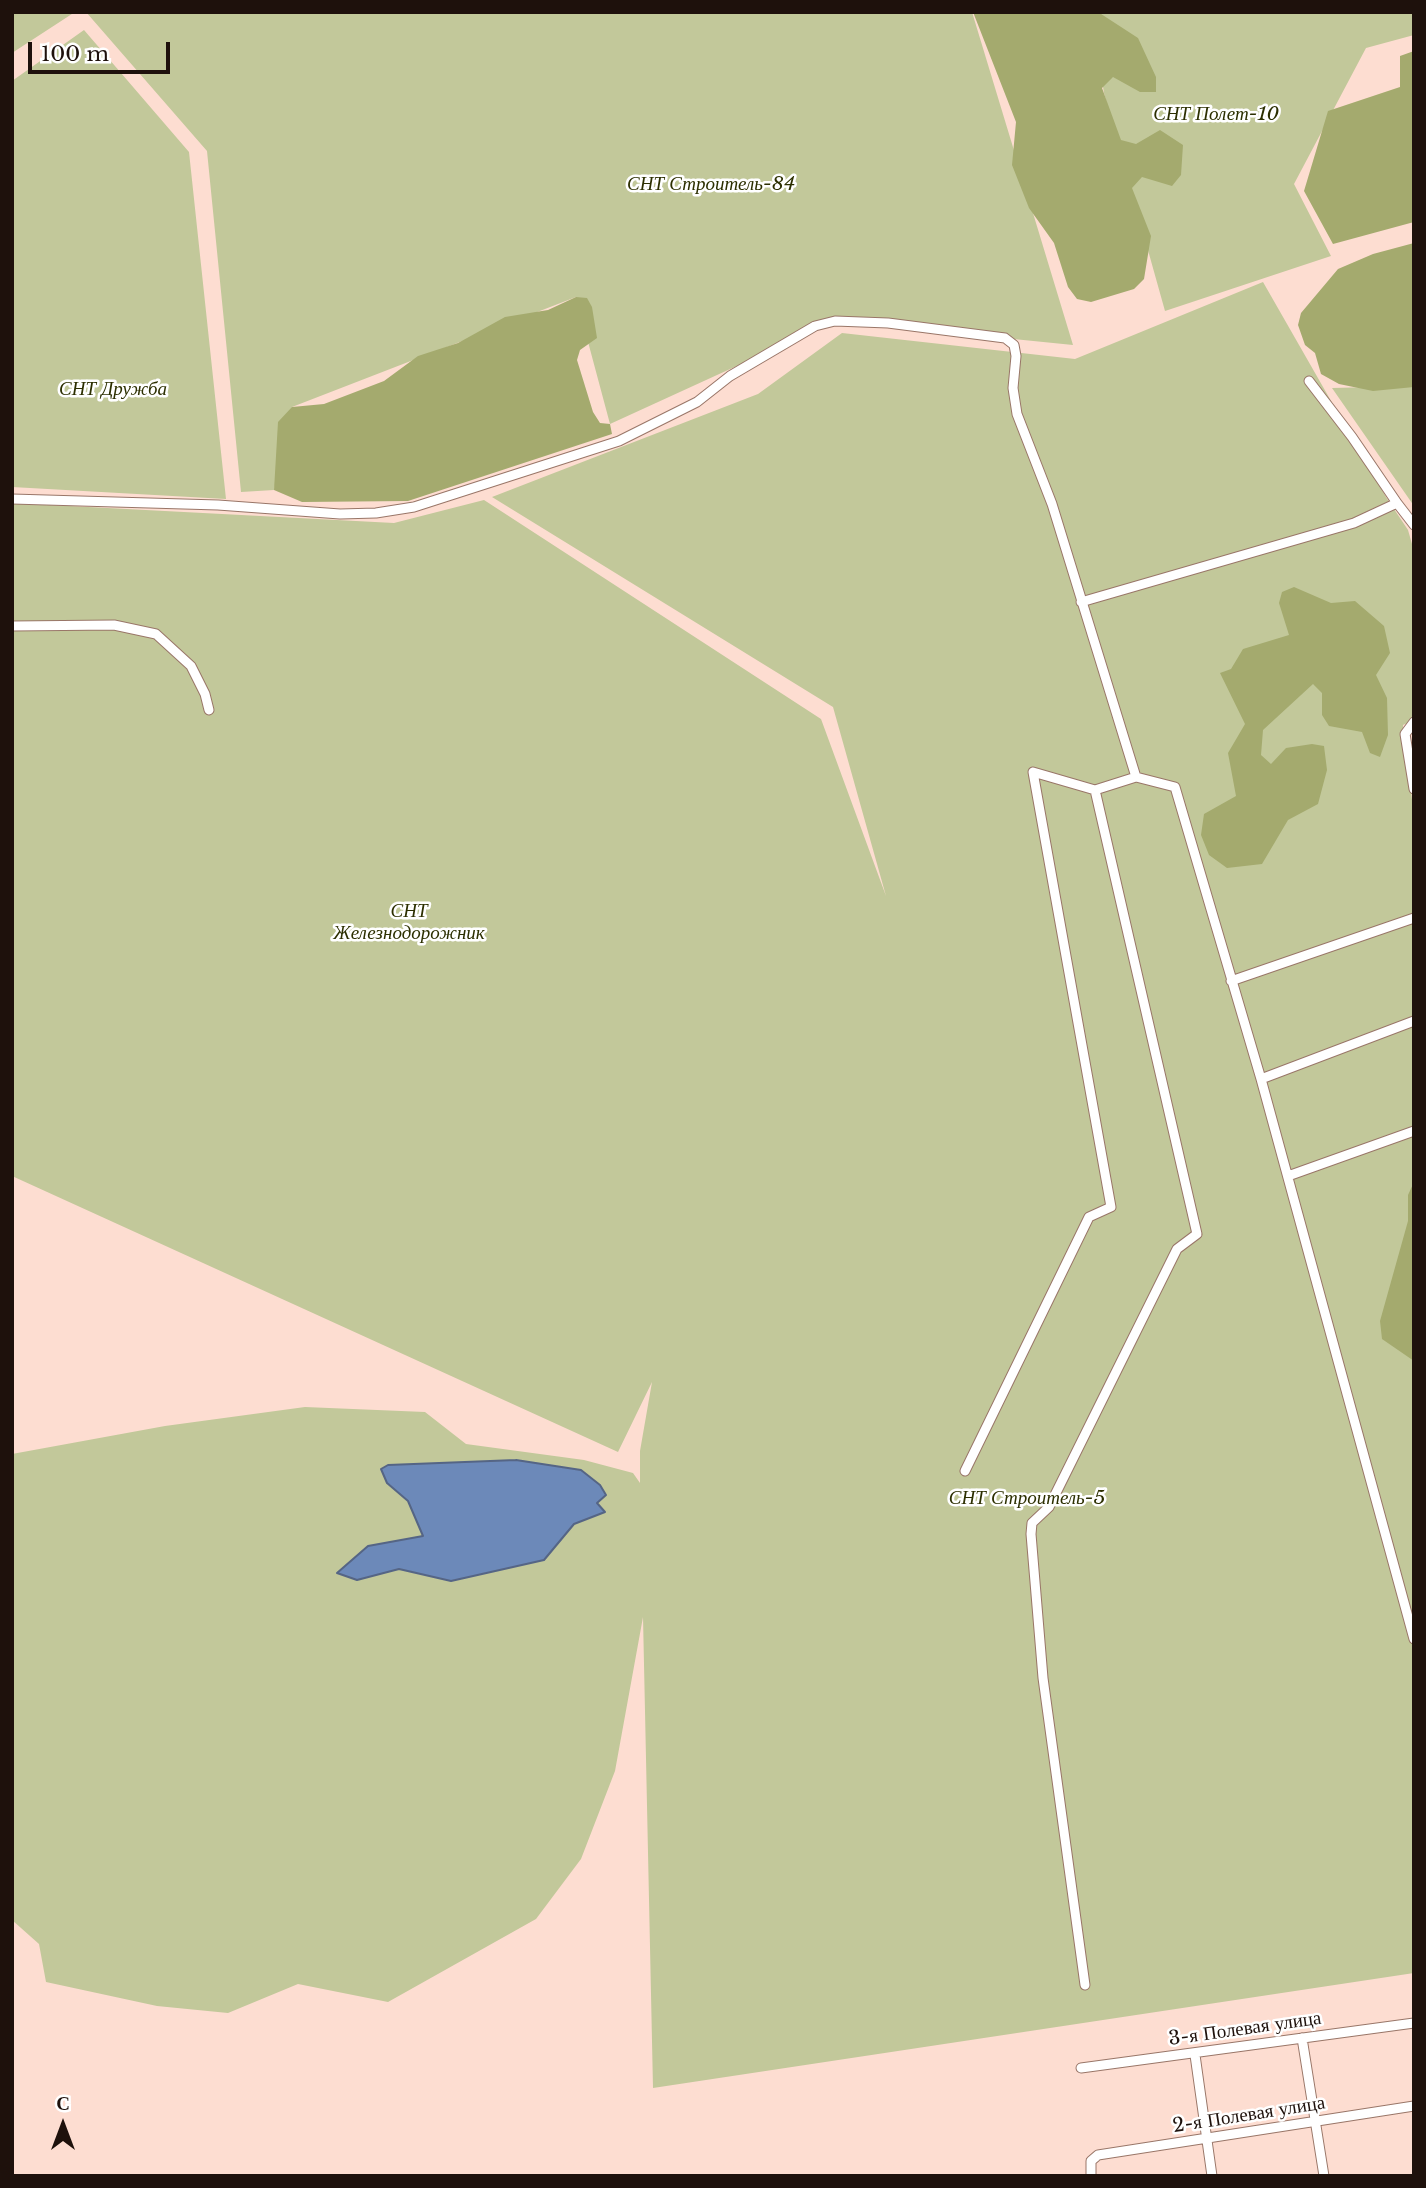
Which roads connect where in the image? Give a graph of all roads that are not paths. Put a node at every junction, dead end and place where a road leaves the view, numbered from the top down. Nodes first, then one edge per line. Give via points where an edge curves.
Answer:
1 (1308, 381) dead end
2 (12, 499) edge
3 (1396, 503) junction
4 (1414, 525) edge
5 (1081, 602) junction
6 (12, 626) edge
7 (209, 710) dead end
8 (1414, 722) edge
9 (1136, 777) junction
10 (1414, 789) edge
11 (1095, 790) junction
12 (1414, 918) edge
13 (1231, 981) junction
14 (1414, 1021) edge
15 (1261, 1079) junction
16 (1414, 1131) edge
17 (1288, 1176) junction
18 (965, 1471) dead end
19 (1414, 1639) edge
20 (1085, 1985) dead end
21 (1414, 2023) edge
22 (1302, 2038) junction
23 (1195, 2055) junction
24 (1081, 2068) dead end
25 (1414, 2106) edge
26 (1315, 2123) junction
27 (1205, 2140) junction
28 (1091, 2176) edge
29 (1212, 2176) edge
30 (1324, 2176) edge

1 - 3 street
2 - 5 street via 340,514 414,507 619,441 696,402 730,376 815,326 835,321 888,323 988,335 1014,345 1017,414 1052,504
3 - 4 street
3 - 5 street via 1354,523
5 - 9 street
6 - 7 street via 114,625 156,634 191,666
8 - 10 street via 1405,734
9 - 11 street
9 - 13 street via 1175,787
11 - 18 street via 1033,772 1111,1207 1089,1217
11 - 20 street via 1197,1234 1177,1249 1049,1507 1032,1523 1042,1678
12 - 13 street
13 - 15 street
14 - 15 street
15 - 17 street
16 - 17 street
17 - 19 street
21 - 22 street, 3-я Полевая улица
22 - 23 street, 3-я Полевая улица
22 - 26 street
23 - 24 street, 3-я Полевая улица
23 - 27 street
25 - 26 street, 2-я Полевая улица
26 - 27 street, 2-я Полевая улица
26 - 30 street
27 - 28 street, 2-я Полевая улица via 1098,2155 1091,2161
27 - 29 street

